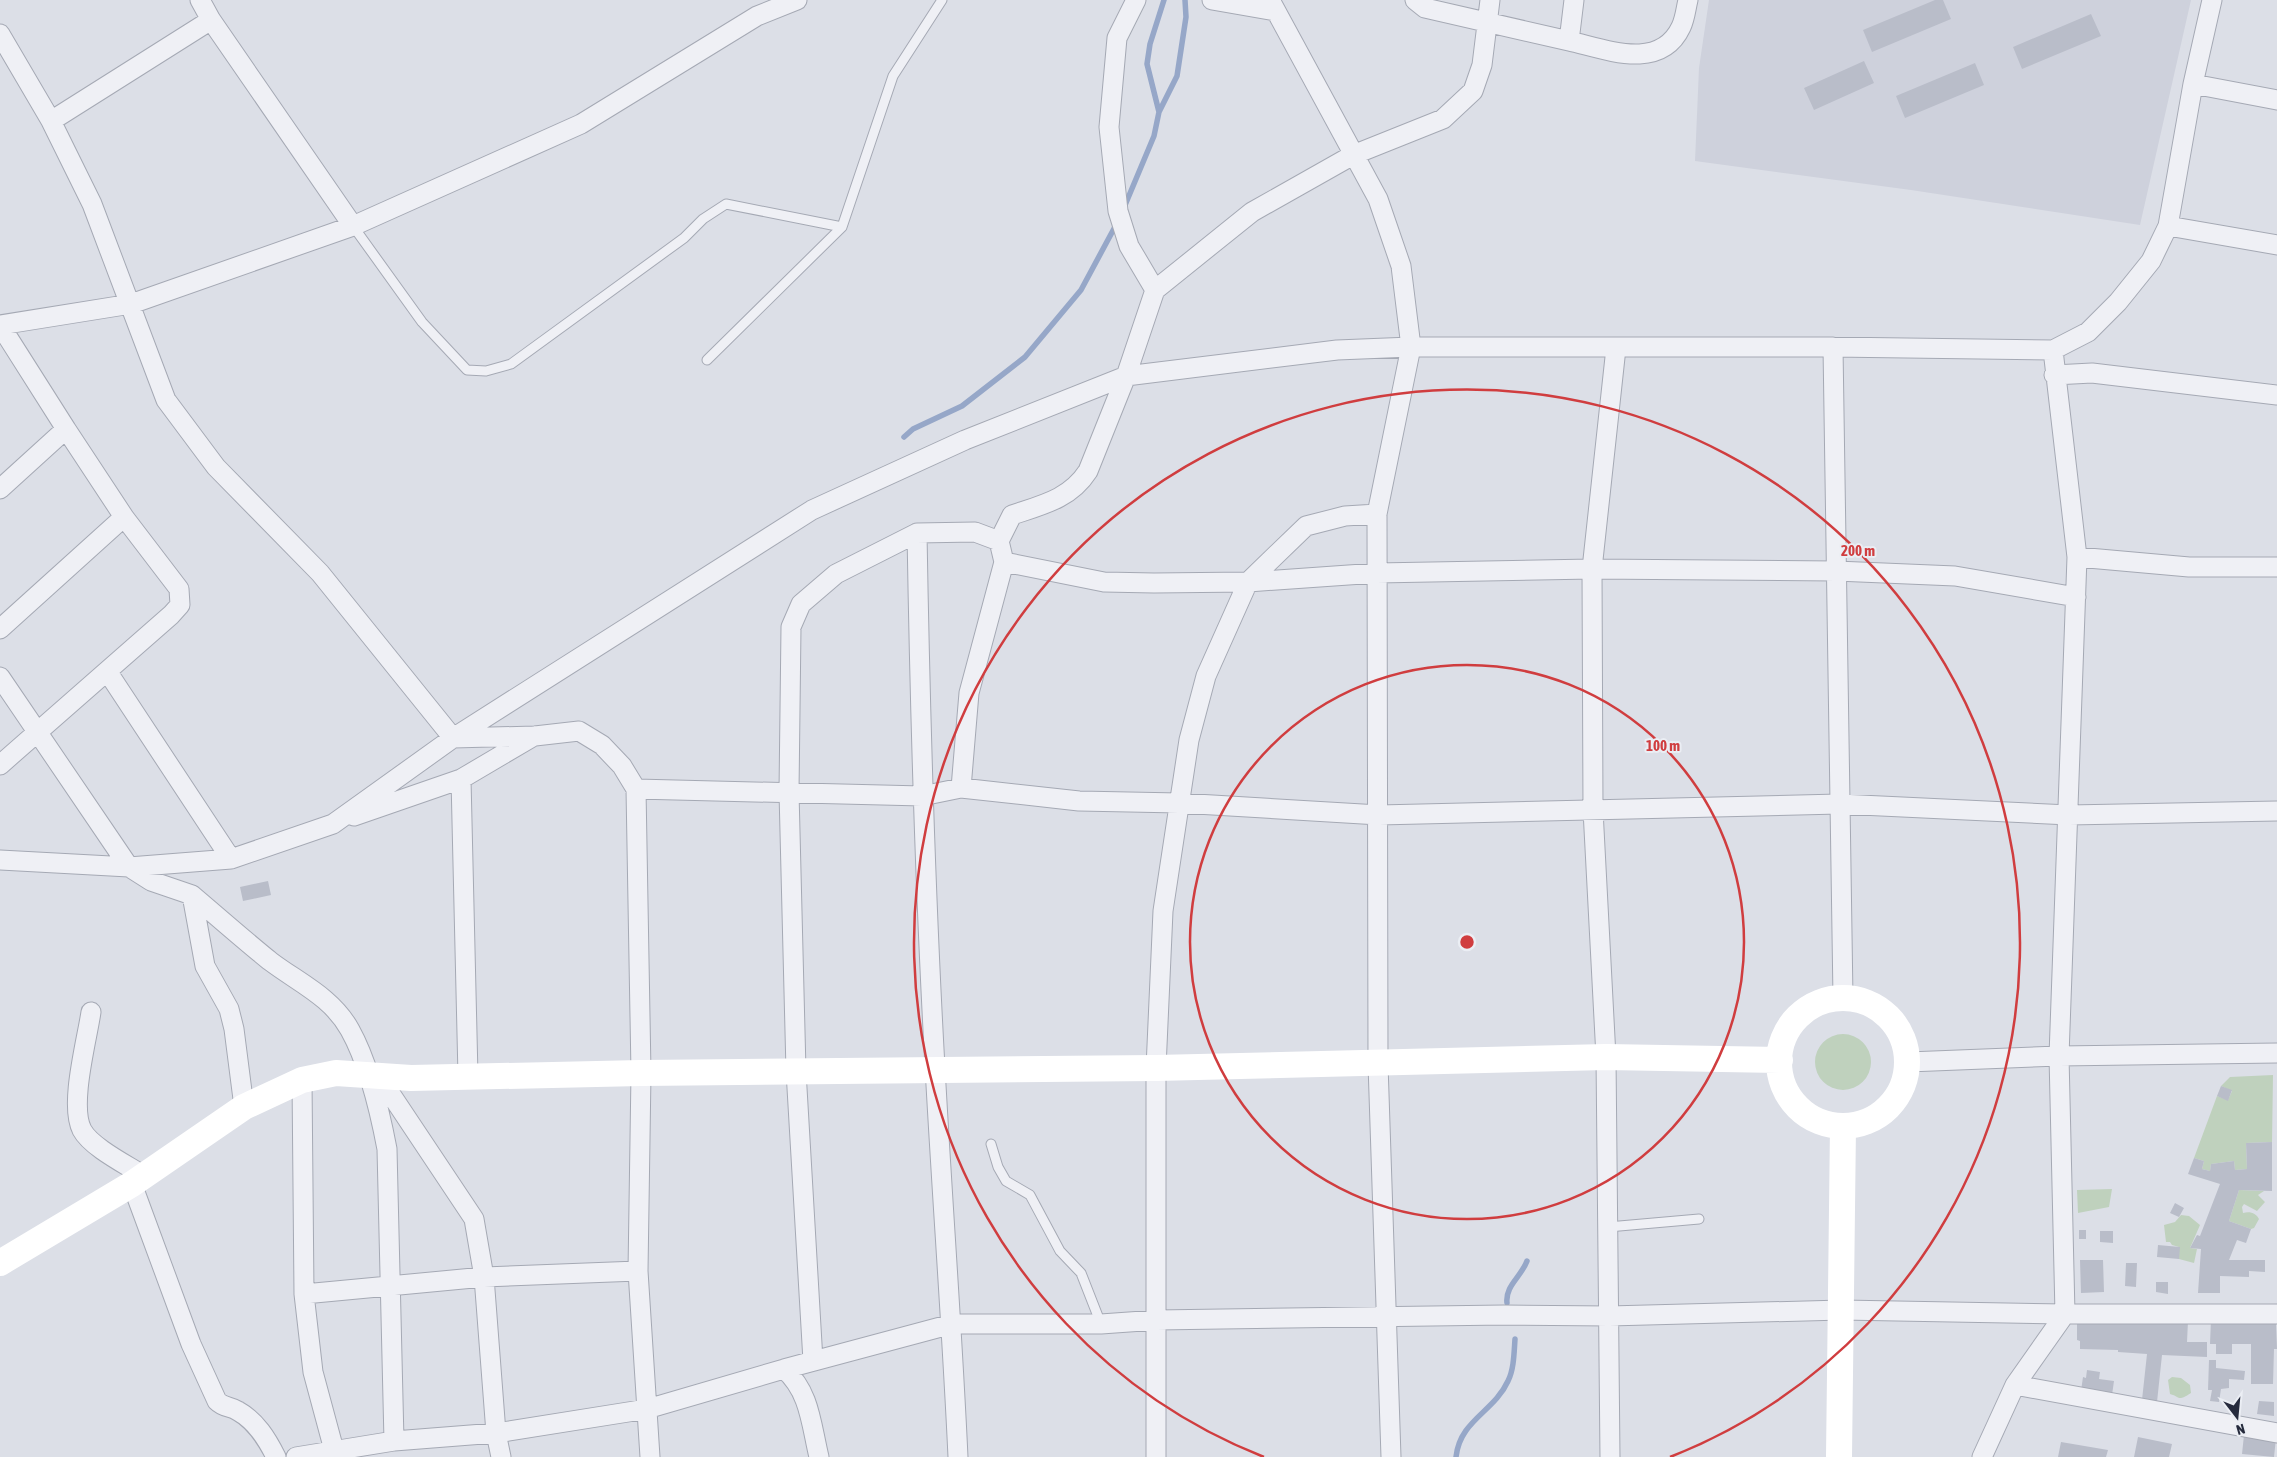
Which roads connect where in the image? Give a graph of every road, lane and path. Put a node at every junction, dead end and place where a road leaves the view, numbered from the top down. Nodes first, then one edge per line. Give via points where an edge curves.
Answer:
1 (200, 0) edge
2 (797, 0) edge
3 (942, 0) edge
4 (1136, 0) edge
5 (1212, 0) edge
6 (1415, 0) edge
7 (1490, 0) edge
8 (1574, 0) edge
9 (1688, 0) edge
10 (2212, 0) edge
11 (1273, 6) edge
12 (211, 20) junction
13 (1487, 22) junction
14 (0, 34) edge
15 (1569, 42) junction
16 (2193, 84) junction
17 (2277, 100) edge
18 (50, 121) junction
19 (1353, 155) junction
20 (353, 226) junction
21 (2168, 226) junction
22 (842, 227) junction
23 (2277, 245) edge
24 (1155, 290) junction
25 (131, 304) junction
26 (0, 325) edge
27 (1412, 347) junction
28 (1833, 347) junction
29 (1616, 348) junction
30 (2053, 350) junction
31 (707, 360) dead end
32 (2054, 375) junction
33 (1126, 376) junction
34 (2277, 395) edge
35 (66, 429) junction
36 (0, 489) edge
37 (1377, 514) junction
38 (124, 517) junction
39 (917, 533) junction
40 (999, 541) junction
41 (2077, 557) junction
42 (1004, 562) junction
43 (2277, 567) edge
44 (1592, 569) junction
45 (1836, 571) junction
46 (1377, 573) junction
47 (1248, 582) junction
48 (2076, 597) junction
49 (0, 629) edge
50 (107, 671) junction
51 (0, 677) edge
52 (37, 733) junction
53 (535, 736) junction
54 (453, 738) junction
55 (0, 764) edge
56 (461, 779) junction
57 (961, 788) junction
58 (636, 789) junction
59 (789, 792) junction
60 (922, 796) junction
61 (1179, 803) junction
62 (1839, 804) junction
63 (1593, 810) junction
64 (2277, 811) edge
65 (1379, 815) junction
66 (2069, 815) junction
67 (333, 824) junction
68 (0, 860) edge
69 (230, 860) junction
70 (129, 866) junction
71 (192, 895) junction
72 (1843, 998) junction
73 (91, 1012) dead end
74 (2277, 1052) edge
75 (2059, 1056) junction
76 (1606, 1057) junction
77 (1780, 1060) junction
78 (1908, 1062) junction
79 (1378, 1064) junction
80 (1156, 1068) junction
81 (935, 1069) junction
82 (796, 1071) junction
83 (641, 1073) junction
84 (372, 1074) junction
85 (468, 1076) junction
86 (302, 1080) junction
87 (244, 1107) junction
88 (1843, 1126) junction
89 (991, 1144) dead end
90 (138, 1180) junction
91 (1699, 1219) dead end
92 (1608, 1227) junction
93 (0, 1264) edge
94 (638, 1271) junction
95 (484, 1277) junction
96 (390, 1286) junction
97 (304, 1294) junction
98 (1842, 1310) junction
99 (2065, 1314) junction
100 (2277, 1314) edge
101 (1610, 1316) junction
102 (1387, 1317) junction
103 (1157, 1320) junction
104 (952, 1324) junction
105 (1101, 1324) junction
106 (810, 1362) junction
107 (784, 1369) junction
108 (2015, 1385) junction
109 (804, 1394) junction
110 (647, 1409) junction
111 (496, 1433) junction
112 (2277, 1433) edge
113 (394, 1441) junction
114 (334, 1450) junction
115 (276, 1457) edge
116 (296, 1457) edge
117 (501, 1457) edge
118 (650, 1457) edge
119 (819, 1457) edge
120 (958, 1457) edge
121 (1156, 1457) edge
122 (1390, 1457) edge
123 (1610, 1457) edge
124 (1840, 1457) edge
125 (1982, 1457) edge

1 - 12 street
2 - 20 street via 757,16 582,124
3 - 22 lane via 893,76
4 - 24 street via 1117,38 1109,127 1118,211 1129,246
5 - 11 street
6 - 13 street via 1425,8
7 - 13 street
8 - 15 street
9 - 15 street via 1681,26 1671,42 1646,55
10 - 16 street
11 - 19 street
12 - 18 street
12 - 20 street
13 - 15 street
13 - 19 street via 1482,66 1472,91 1443,120
14 - 18 street
16 - 17 street
16 - 21 street
18 - 25 street via 92,204
19 - 24 street via 1252,212
19 - 27 street via 1378,200 1401,266
20 - 22 lane via 422,322 467,370 486,372 511,364 726,204
20 - 25 street
21 - 23 street
21 - 30 street via 2151,261 2118,302 2088,332
22 - 31 lane
24 - 33 street
25 - 26 street
25 - 54 street via 166,400 216,467 320,572
26 - 35 street
27 - 29 street
27 - 33 street via 1337,350
27 - 37 street
28 - 29 street
28 - 30 street
28 - 45 street
29 - 44 street
30 - 32 street
32 - 34 street via 2092,373
32 - 41 street
33 - 40 street via 1079,485 1065,495 1012,515
33 - 54 street via 956,444 812,510
35 - 36 street
35 - 38 street
37 - 46 street
37 - 47 street via 1345,516 1306,526
38 - 49 street
38 - 50 street via 179,589 180,605
39 - 40 street via 975,532
39 - 59 street via 836,574 801,604 791,627
39 - 60 street
40 - 42 street
41 - 43 street via 2189,567
41 - 48 street
42 - 47 street via 1104,582
42 - 57 street via 969,693
44 - 45 street
44 - 46 street
44 - 63 street
45 - 48 street via 1955,576
45 - 62 street
46 - 47 street
46 - 65 street
47 - 61 street via 1206,676 1189,740
48 - 66 street
50 - 52 street
50 - 69 street
51 - 52 street
52 - 55 street
52 - 70 street
53 - 54 street
53 - 56 street
53 - 58 street via 579,730 602,745 622,766
54 - 67 street
56 - 67 street
56 - 85 street
57 - 60 street
57 - 61 street via 1079,801
58 - 59 street
58 - 83 street
59 - 60 street
59 - 82 street
60 - 81 street
61 - 65 street
61 - 80 street via 1164,911
62 - 63 street
62 - 66 street
62 - 72 street
63 - 65 street
63 - 76 street
64 - 66 street
65 - 79 street
66 - 75 street
67 - 69 street
68 - 70 street
69 - 70 street
70 - 71 street via 151,881
71 - 84 street via 272,962 317,992 335,1009 350,1030
71 - 87 street via 205,966 229,1009 234,1029
72 - 77 street via 1824,1001 1806,1010 1791,1024 1782,1042
72 - 78 street via 1863,1001 1881,1010 1904,1042
73 - 90 street via 76,1106 82,1130
74 - 75 street
75 - 78 street
75 - 99 street
76 - 77 street
76 - 79 street
76 - 92 street
77 - 88 street via 1782,1081 1791,1100 1805,1114
78 - 88 street via 1895,1099 1881,1114
79 - 80 street
79 - 102 street
80 - 81 street
80 - 103 street
81 - 82 street
81 - 104 street
82 - 83 street
82 - 106 street
83 - 85 street
83 - 94 street
84 - 85 street via 411,1078
84 - 86 street via 336,1073
84 - 95 street via 474,1219
84 - 96 street via 387,1150
86 - 87 street
86 - 97 street
87 - 90 street
88 - 98 street
89 - 105 lane via 1006,1181 1030,1195 1060,1251 1081,1273
90 - 93 street
90 - 115 street via 191,1344 217,1400 254,1423 268,1439
91 - 92 lane
92 - 101 street
94 - 95 street
94 - 110 street
95 - 96 street
95 - 111 street
96 - 97 street
96 - 113 street
97 - 114 street via 313,1372
98 - 99 street
98 - 101 street
98 - 124 street
99 - 100 street
99 - 108 street
101 - 102 street
101 - 123 street
102 - 103 street
102 - 122 street
103 - 105 street
103 - 121 street
104 - 105 street
104 - 106 street
104 - 120 street
106 - 107 street
106 - 109 street
107 - 109 street via 797,1380
107 - 110 street
108 - 112 street
108 - 125 street
109 - 119 street
110 - 111 street
110 - 118 street
111 - 113 street
111 - 117 street
113 - 114 street
114 - 116 street

